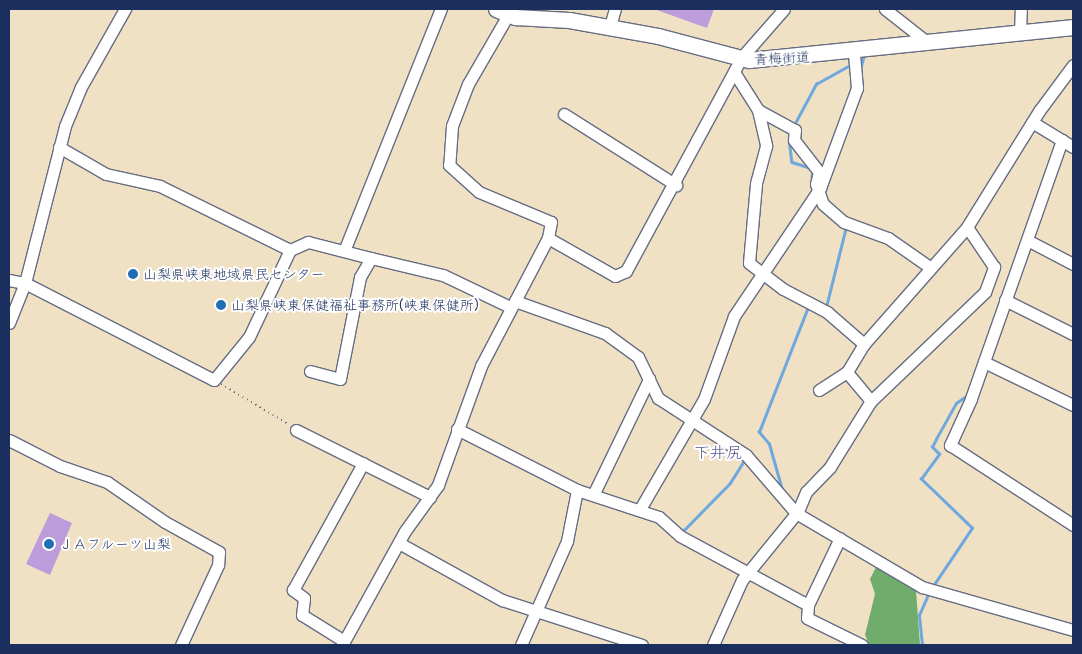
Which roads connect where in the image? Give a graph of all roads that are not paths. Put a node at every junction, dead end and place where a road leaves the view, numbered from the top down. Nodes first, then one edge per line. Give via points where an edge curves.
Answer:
1 (125, 9) edge
2 (441, 9) edge
3 (615, 9) edge
4 (784, 9) edge
5 (885, 9) edge
6 (1021, 9) edge
7 (502, 12) edge
8 (610, 26) junction
9 (1073, 27) edge
10 (1020, 33) junction
11 (927, 42) junction
12 (854, 51) junction
13 (741, 58) junction
14 (1073, 65) edge
15 (734, 72) junction
16 (758, 110) junction
17 (564, 114) dead end
18 (1032, 122) junction
19 (1062, 140) junction
20 (59, 147) junction
21 (1073, 147) edge
22 (676, 185) junction
23 (818, 191) junction
24 (967, 227) junction
25 (548, 238) junction
26 (1029, 241) junction
27 (290, 250) junction
28 (344, 251) junction
29 (371, 258) junction
30 (1073, 264) edge
31 (931, 268) junction
32 (760, 274) junction
33 (9, 280) edge
34 (25, 283) junction
35 (1004, 300) junction
36 (513, 304) junction
37 (9, 323) edge
38 (1073, 334) edge
39 (864, 344) junction
40 (984, 362) junction
41 (310, 371) dead end
42 (848, 372) junction
43 (649, 379) junction
44 (819, 390) dead end
45 (871, 401) junction
46 (1073, 406) edge
47 (691, 418) junction
48 (457, 429) junction
49 (296, 430) road end
50 (9, 440) edge
51 (363, 463) junction
52 (577, 490) junction
53 (594, 493) junction
54 (430, 497) junction
55 (798, 508) junction
56 (640, 509) junction
57 (1073, 525) edge
58 (840, 538) junction
59 (399, 543) junction
60 (748, 573) junction
61 (808, 605) junction
62 (535, 612) junction
63 (1073, 630) edge
64 (343, 643) edge
65 (181, 645) edge
66 (521, 645) edge
67 (642, 645) edge
68 (713, 645) edge
69 (862, 645) edge

1 - 20 street via 81,86
2 - 28 street
3 - 8 street
4 - 13 street
5 - 11 street
6 - 10 street
7 - 8 main road, 青梅街道
7 - 25 street via 452,126 450,165 479,192 551,222
8 - 13 main road, 青梅街道
9 - 10 main road, 青梅街道
10 - 11 main road, 青梅街道
11 - 12 main road, 青梅街道
12 - 13 main road, 青梅街道 via 778,60
12 - 23 street via 857,88
13 - 15 street
14 - 18 street
15 - 16 street
15 - 22 street
16 - 23 street via 795,130 794,140 819,172
16 - 32 street via 766,146 756,184 749,263
17 - 22 street
18 - 19 street
18 - 24 street
19 - 21 street
19 - 26 street
20 - 27 street via 106,174 160,186
20 - 34 street
22 - 25 street via 620,276
23 - 31 street via 823,204 844,222 888,238
23 - 32 street
24 - 31 street
24 - 45 street via 994,267 985,292
25 - 36 street
26 - 30 street
26 - 35 street
27 - 28 street via 308,242
27 - 34 street via 250,336 214,380
28 - 29 street
29 - 36 street via 443,275
29 - 41 street via 360,277 340,379
31 - 39 street
32 - 39 street via 827,312
32 - 47 street via 734,316 704,399
33 - 34 street
34 - 37 street
35 - 38 street
35 - 40 street
36 - 43 street via 605,333 638,357
36 - 48 street
39 - 42 street
40 - 46 street
40 - 57 street via 951,449
42 - 44 street
42 - 45 street
43 - 47 street via 658,398
43 - 53 street
45 - 55 street via 830,467
47 - 55 street via 746,455
47 - 56 street
48 - 52 street
48 - 54 street
49 - 51 street
50 - 65 street via 60,466 107,482 165,522 219,552 218,565
51 - 54 street
51 - 64 street via 293,590 304,598 302,615
52 - 53 street
52 - 62 street via 567,541
53 - 56 street
54 - 59 street
55 - 58 street
55 - 60 street
56 - 60 street
58 - 61 street
58 - 63 street via 922,588
59 - 62 street via 502,600
59 - 64 street
60 - 61 street
60 - 68 street via 731,598
61 - 69 street via 807,618
62 - 66 street
62 - 67 street

